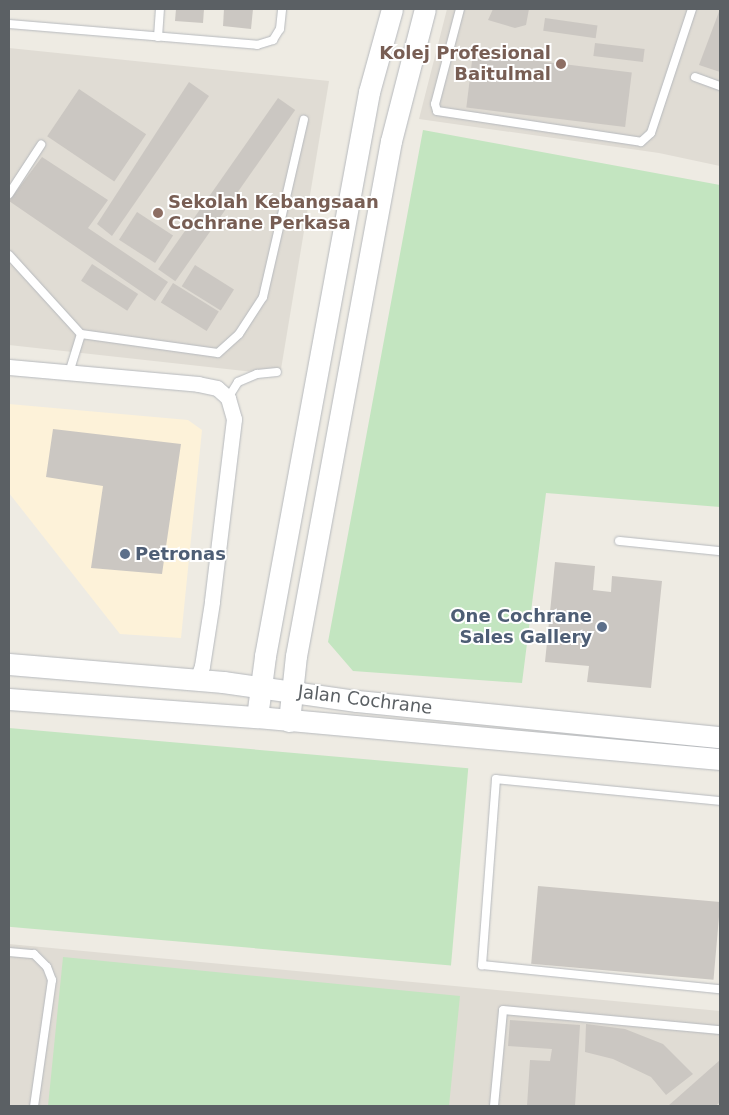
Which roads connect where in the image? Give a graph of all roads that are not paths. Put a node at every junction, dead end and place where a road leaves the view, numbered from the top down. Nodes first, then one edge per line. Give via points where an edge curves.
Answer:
1 (160, 9) edge
2 (282, 9) edge
3 (392, 9) edge
4 (425, 9) edge
5 (460, 9) edge
6 (692, 9) edge
7 (9, 24) edge
8 (158, 36) junction
9 (695, 77) dead end
10 (720, 86) edge
11 (304, 120) dead end
12 (41, 145) dead end
13 (9, 194) edge
14 (9, 255) edge
15 (81, 334) junction
16 (9, 367) edge
17 (277, 372) dead end
18 (69, 373) junction
19 (228, 398) junction
20 (619, 541) dead end
21 (720, 551) edge
22 (9, 664) edge
23 (197, 680) junction
24 (261, 687) junction
25 (291, 691) junction
26 (9, 699) edge
27 (257, 717) junction
28 (289, 721) junction
29 (720, 736) edge
30 (720, 759) edge
31 (720, 802) edge
32 (9, 952) edge
33 (720, 989) edge
34 (720, 1030) edge
35 (34, 1106) edge
36 (494, 1106) edge

1 - 8 lane
2 - 8 lane via 280,29 273,40 257,45
3 - 24 street via 369,92
4 - 25 street via 391,141
5 - 6 lane via 434,104 437,111 642,142 651,133
7 - 8 lane
9 - 10 lane
11 - 15 lane via 263,296 239,334 218,353
12 - 13 lane
14 - 15 lane
15 - 18 lane
16 - 18 street
17 - 19 lane via 257,374 238,382
18 - 19 street via 198,384 217,388
19 - 23 street via 234,419 212,602
20 - 21 lane
22 - 23 street, Jalan Cochrane
23 - 24 street, Jalan Cochrane
24 - 25 street, Jalan Cochrane
24 - 27 street
25 - 28 street
25 - 29 street, Jalan Cochrane via 357,701
26 - 27 street, Jalan Cochrane
27 - 28 street, Jalan Cochrane
28 - 30 street, Jalan Cochrane
31 - 33 lane via 496,779 482,965
32 - 35 lane via 34,954 47,967 52,980
34 - 36 lane via 503,1010

